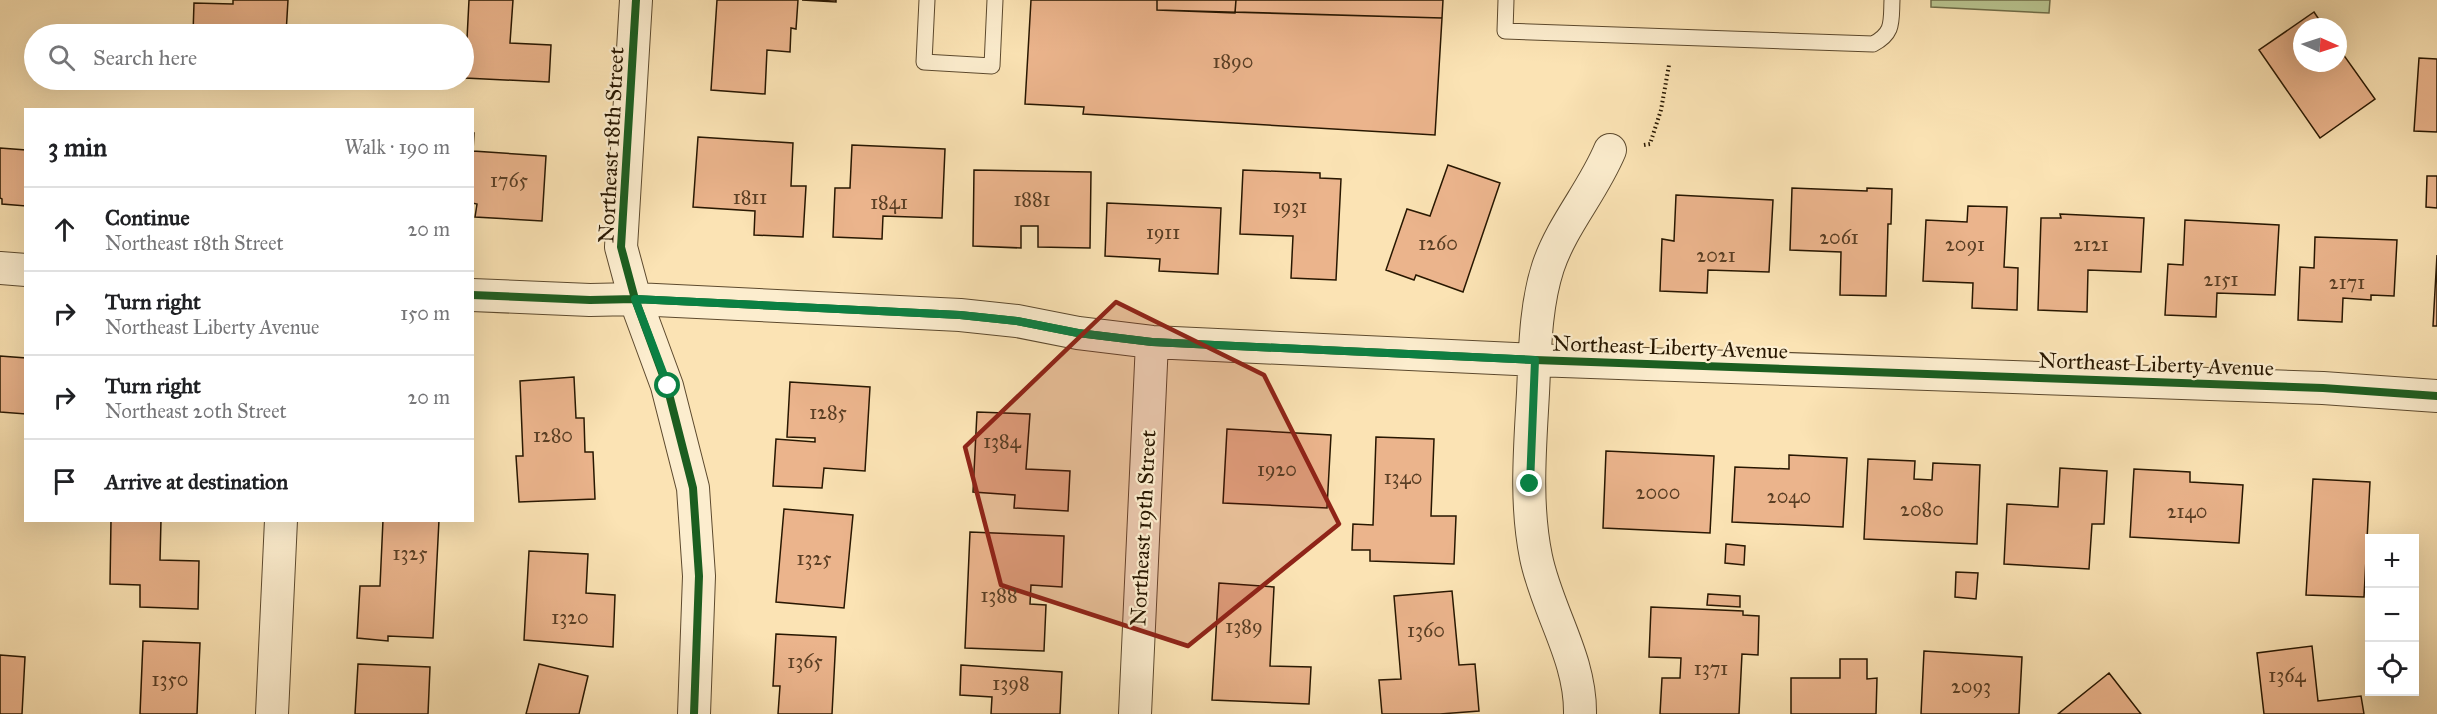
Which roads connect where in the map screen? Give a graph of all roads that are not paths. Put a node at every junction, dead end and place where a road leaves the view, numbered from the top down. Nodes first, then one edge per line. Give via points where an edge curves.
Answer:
1 (636, 0) edge
2 (927, 0) edge
3 (995, 0) edge
4 (1506, 0) edge
5 (1892, 0) edge
6 (1610, 150) road end
7 (0, 268) edge
8 (24, 270) edge
9 (474, 295) edge
10 (635, 299) junction
11 (1152, 342) junction
12 (1535, 360) junction
13 (2437, 396) edge
14 (281, 522) edge
15 (272, 714) edge
16 (694, 714) edge
17 (1135, 714) edge
18 (1580, 714) edge

1 - 10 street, Northeast 18th Street via 621,247
2 - 3 lane via 924,62 992,66
4 - 5 lane via 1505,31 1873,44 1884,38 1891,27
6 - 12 street via 1548,267 1540,302
7 - 8 street
9 - 10 street, Northeast Liberty Avenue
10 - 11 street, Northeast Liberty Avenue via 960,315
10 - 16 street, Northeast 18th Street via 668,386 693,488 699,576
11 - 12 street, Northeast Liberty Avenue
11 - 17 street, Northeast 19th Street
12 - 13 street, Northeast Liberty Avenue via 2322,388
12 - 18 street via 1530,527 1540,578 1575,669
14 - 15 street

